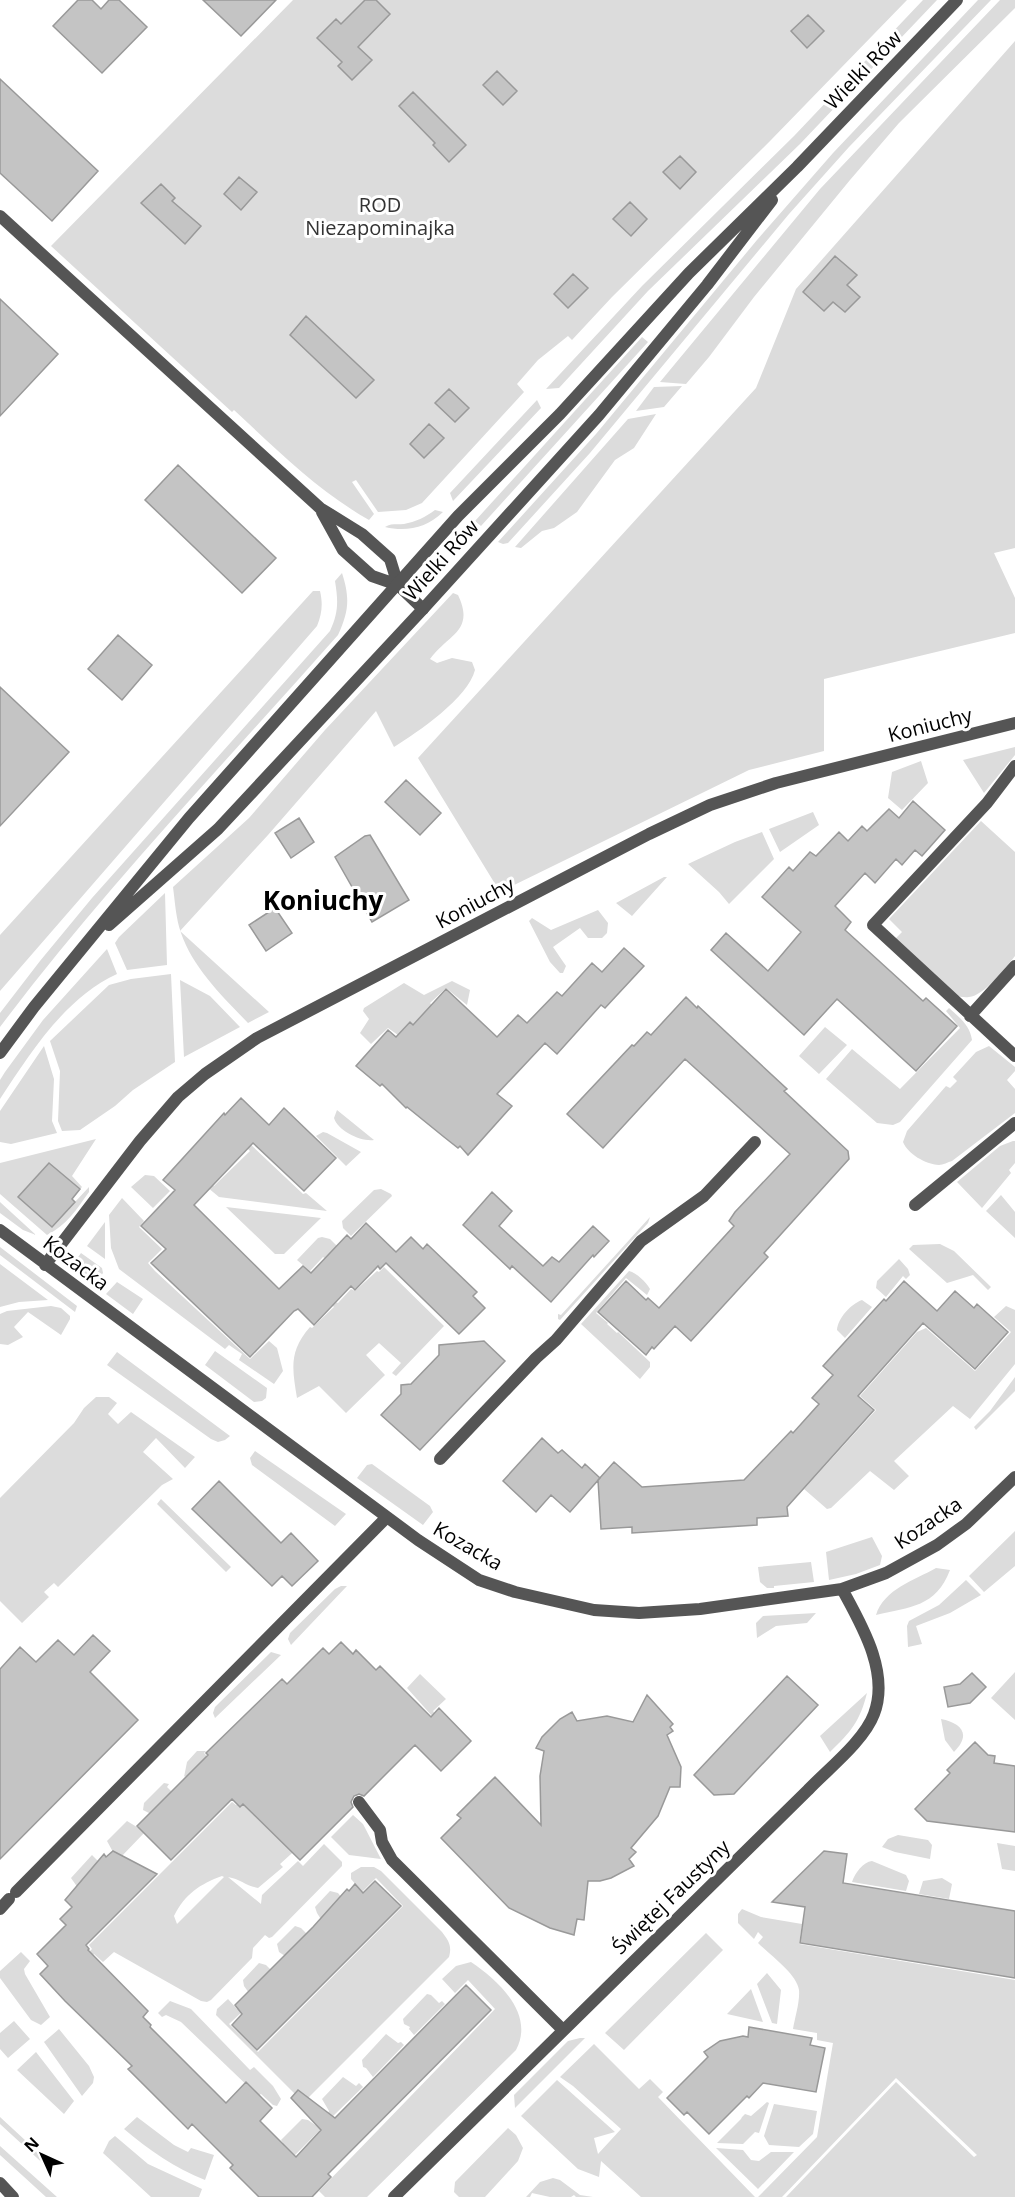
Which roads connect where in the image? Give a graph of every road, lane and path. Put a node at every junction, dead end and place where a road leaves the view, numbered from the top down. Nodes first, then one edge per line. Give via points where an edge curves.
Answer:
1 (957, 0) edge
2 (797, 167) junction
3 (0, 216) edge
4 (320, 508) junction
5 (398, 585) junction
6 (423, 609) junction
7 (1015, 723) edge
8 (1015, 766) edge
9 (81, 950) junction
10 (1015, 966) edge
11 (970, 1016) junction
12 (0, 1053) edge
13 (1015, 1056) edge
14 (1015, 1123) edge
15 (755, 1142) dead end
16 (915, 1205) dead end
17 (0, 1230) edge
18 (45, 1265) junction
19 (440, 1459) dead end
20 (1015, 1478) edge
21 (387, 1517) junction
22 (842, 1589) junction
23 (359, 1802) dead end
24 (0, 1909) edge
25 (563, 2030) junction
26 (0, 2183) edge
27 (13, 2197) edge
28 (394, 2197) edge

1 - 2 street, Wielki Rów
2 - 5 street, Wielki Rów via 689,273 560,414 458,516
2 - 6 street, Wielki Rów via 707,285 599,415
3 - 4 street
4 - 5 street via 344,550 372,576
4 - 5 street via 362,534 390,559
5 - 6 street
5 - 9 street, Wielki Rów via 189,818
6 - 9 street, Wielki Rów via 218,828
7 - 18 street, Koniuchy via 776,783 710,805 257,1038 178,1097
8 - 11 street via 987,803 873,926
9 - 12 street, Wielki Rów
10 - 11 street
11 - 13 street
14 - 16 street
15 - 19 street via 704,1196 641,1241 556,1340
17 - 18 street, Kozacka
18 - 21 street, Kozacka
20 - 22 street, Kozacka via 937,1545 886,1573
21 - 22 street, Kozacka via 479,1580 594,1610 700,1609
21 - 24 street
22 - 25 street, Świętej Faustyny via 876,1665 874,1715 824,1774
23 - 25 street via 380,1830 392,1860
25 - 28 street, Świętej Faustyny
26 - 27 street

